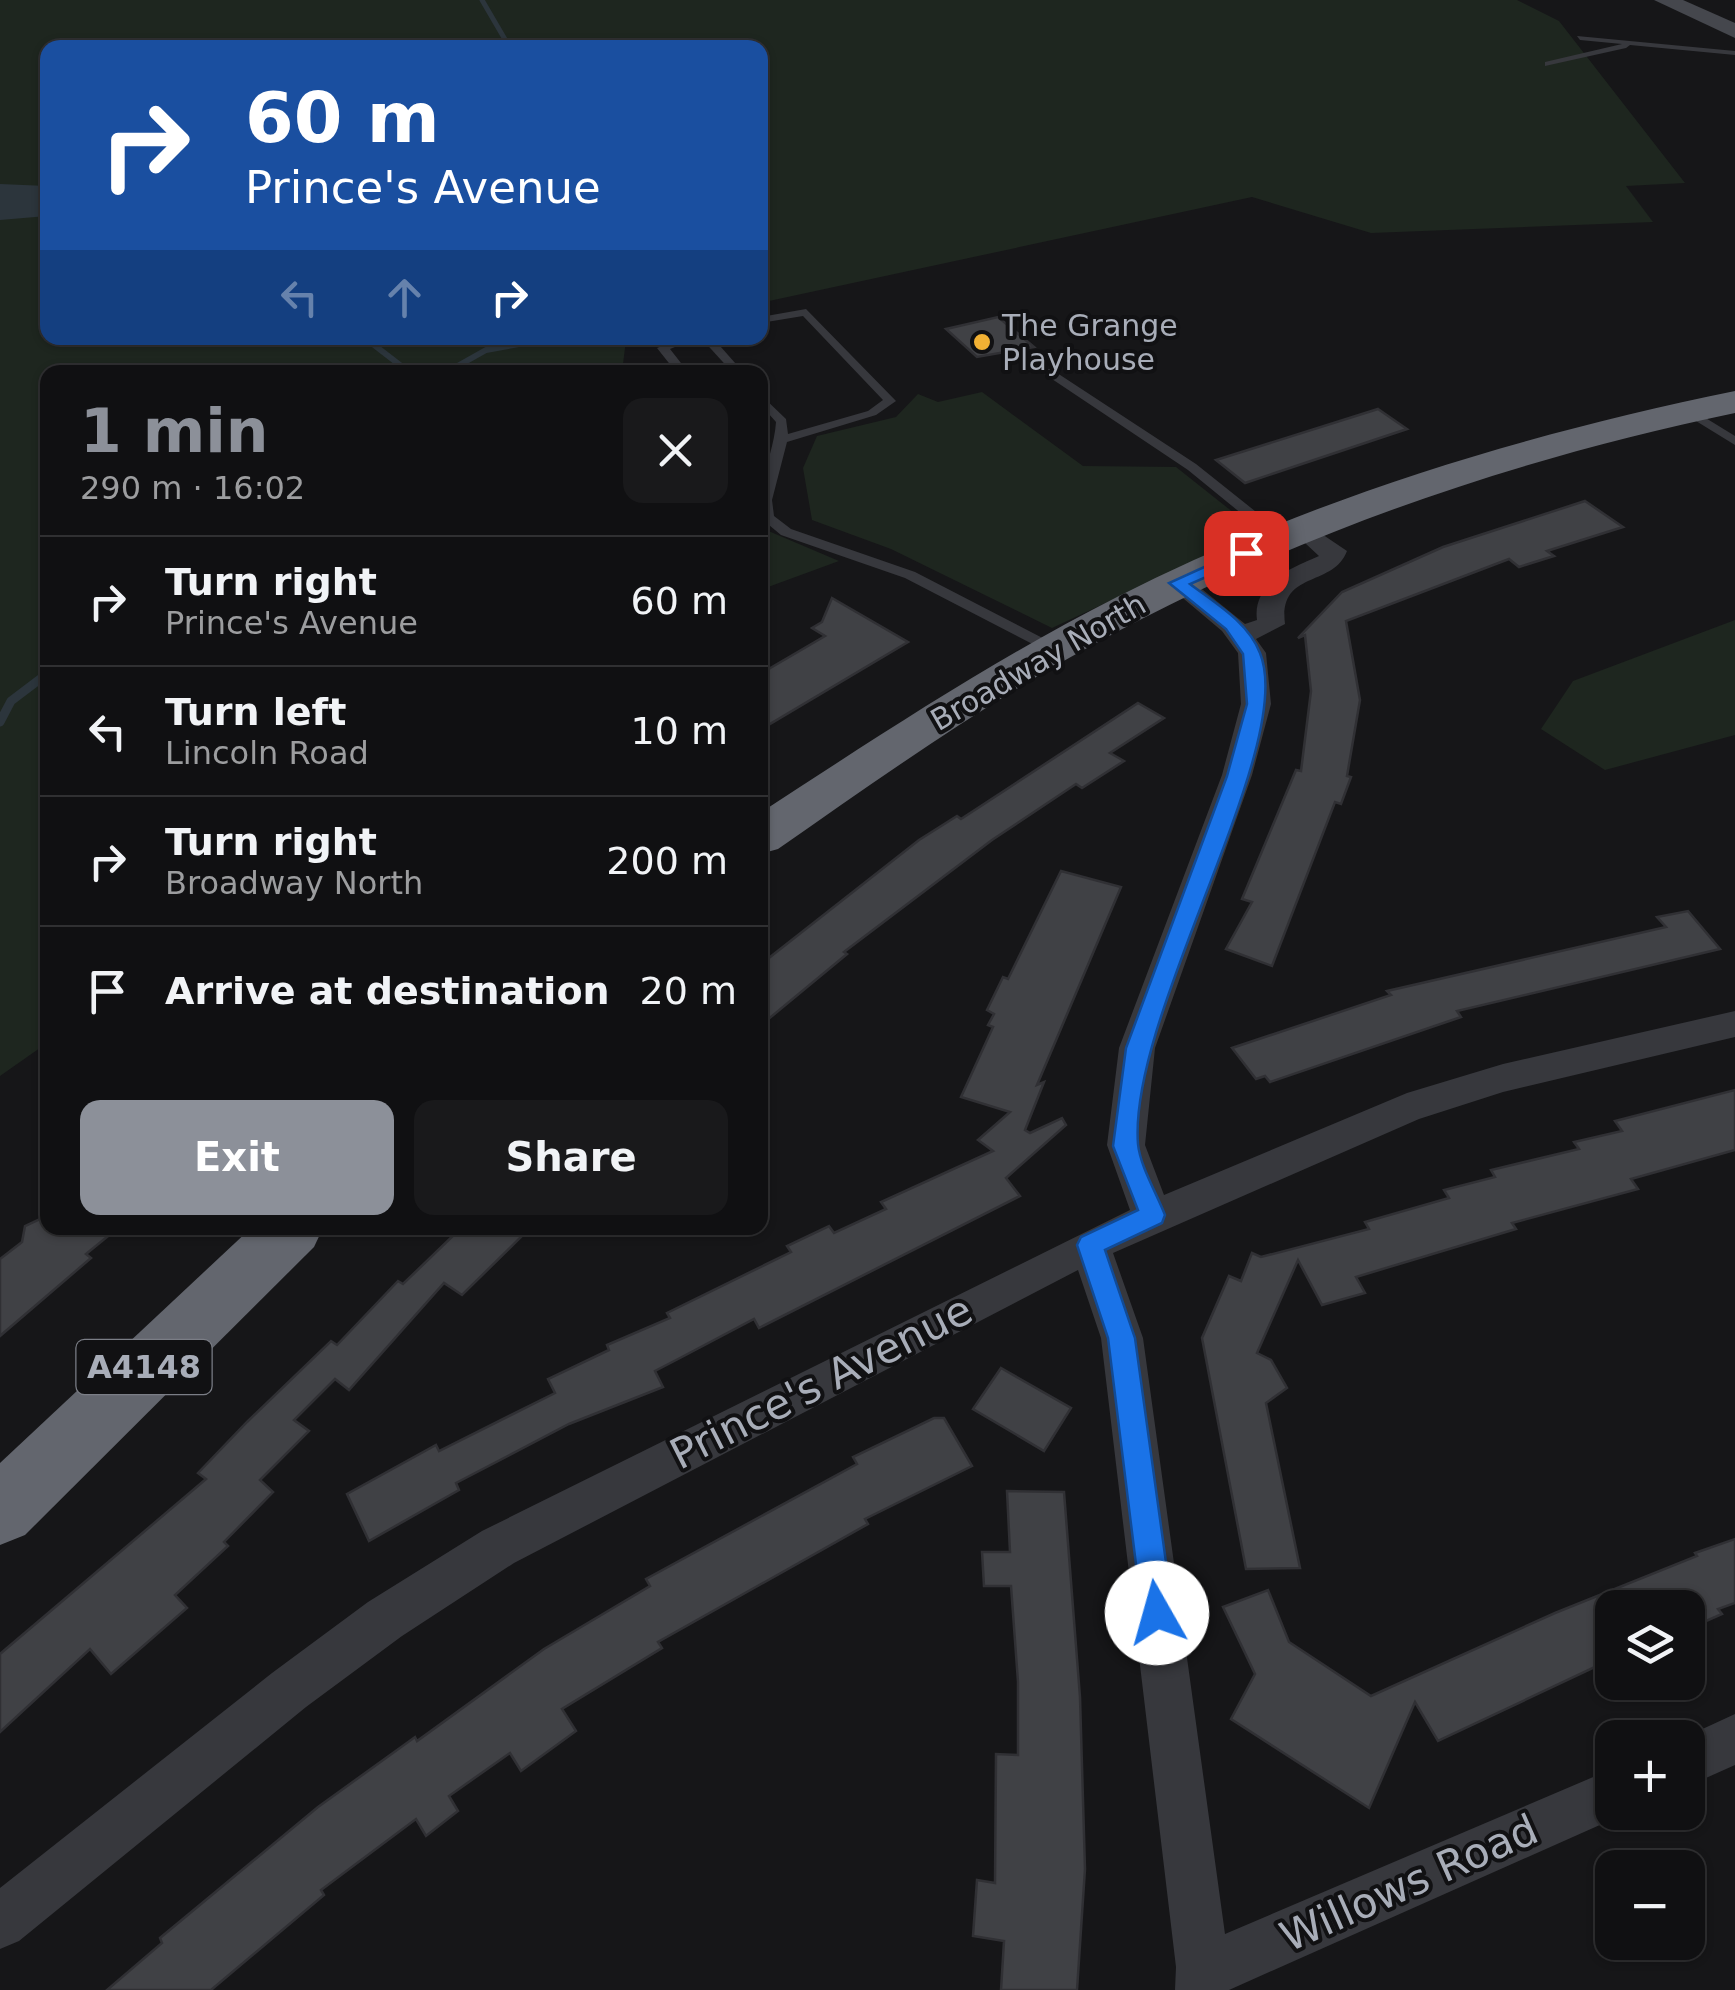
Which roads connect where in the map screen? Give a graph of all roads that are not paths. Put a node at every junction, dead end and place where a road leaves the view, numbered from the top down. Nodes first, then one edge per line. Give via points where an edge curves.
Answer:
1 (1665, 0) edge
2 (1735, 30) edge
3 (1580, 38) dead end
4 (1633, 44) junction
5 (1735, 53) edge
6 (1548, 64) dead end
7 (768, 319) edge
8 (671, 345) edge
9 (713, 345) edge
10 (676, 365) edge
11 (732, 365) edge
12 (1048, 371) dead end
13 (1735, 402) edge
14 (768, 406) edge
15 (1687, 411) junction
16 (782, 438) junction
17 (1735, 441) edge
18 (768, 492) edge
19 (768, 517) edge
20 (1292, 534) junction
21 (1178, 583) junction
22 (1239, 635) junction
23 (1053, 649) junction
24 (768, 832) edge
25 (1735, 1024) edge
26 (1152, 1215) junction
27 (285, 1235) edge
28 (1090, 1245) junction
29 (0, 1511) edge
30 (1735, 1739) edge
31 (1705, 1753) edge
32 (1595, 1801) edge
33 (0, 1922) edge
34 (1202, 1978) edge

1 - 2 main road
3 - 4 lane
4 - 5 lane
4 - 6 lane
7 - 16 lane via 806,312 890,401 872,413
8 - 10 lane via 662,348
9 - 11 lane
12 - 20 lane
13 - 15 highway, Broadway North
14 - 16 lane via 782,422
15 - 17 lane
15 - 20 highway, Broadway North via 1423,485
16 - 18 lane
19 - 23 lane via 786,532 910,575
20 - 21 highway, Broadway North
20 - 22 street via 1334,551 1330,561 1285,582 1268,608 1271,624
21 - 22 street
21 - 23 highway, Broadway North
22 - 26 street via 1252,654 1252,725 1137,1048 1126,1146
23 - 24 highway, Broadway North
25 - 26 street, Prince's Avenue via 1503,1078 1406,1108
26 - 28 street, Prince's Avenue
27 - 29 highway, A4148
28 - 33 street, Prince's Avenue via 498,1548 289,1690
28 - 34 street via 1122,1338
30 - 31 street
32 - 34 street, Willows Road

